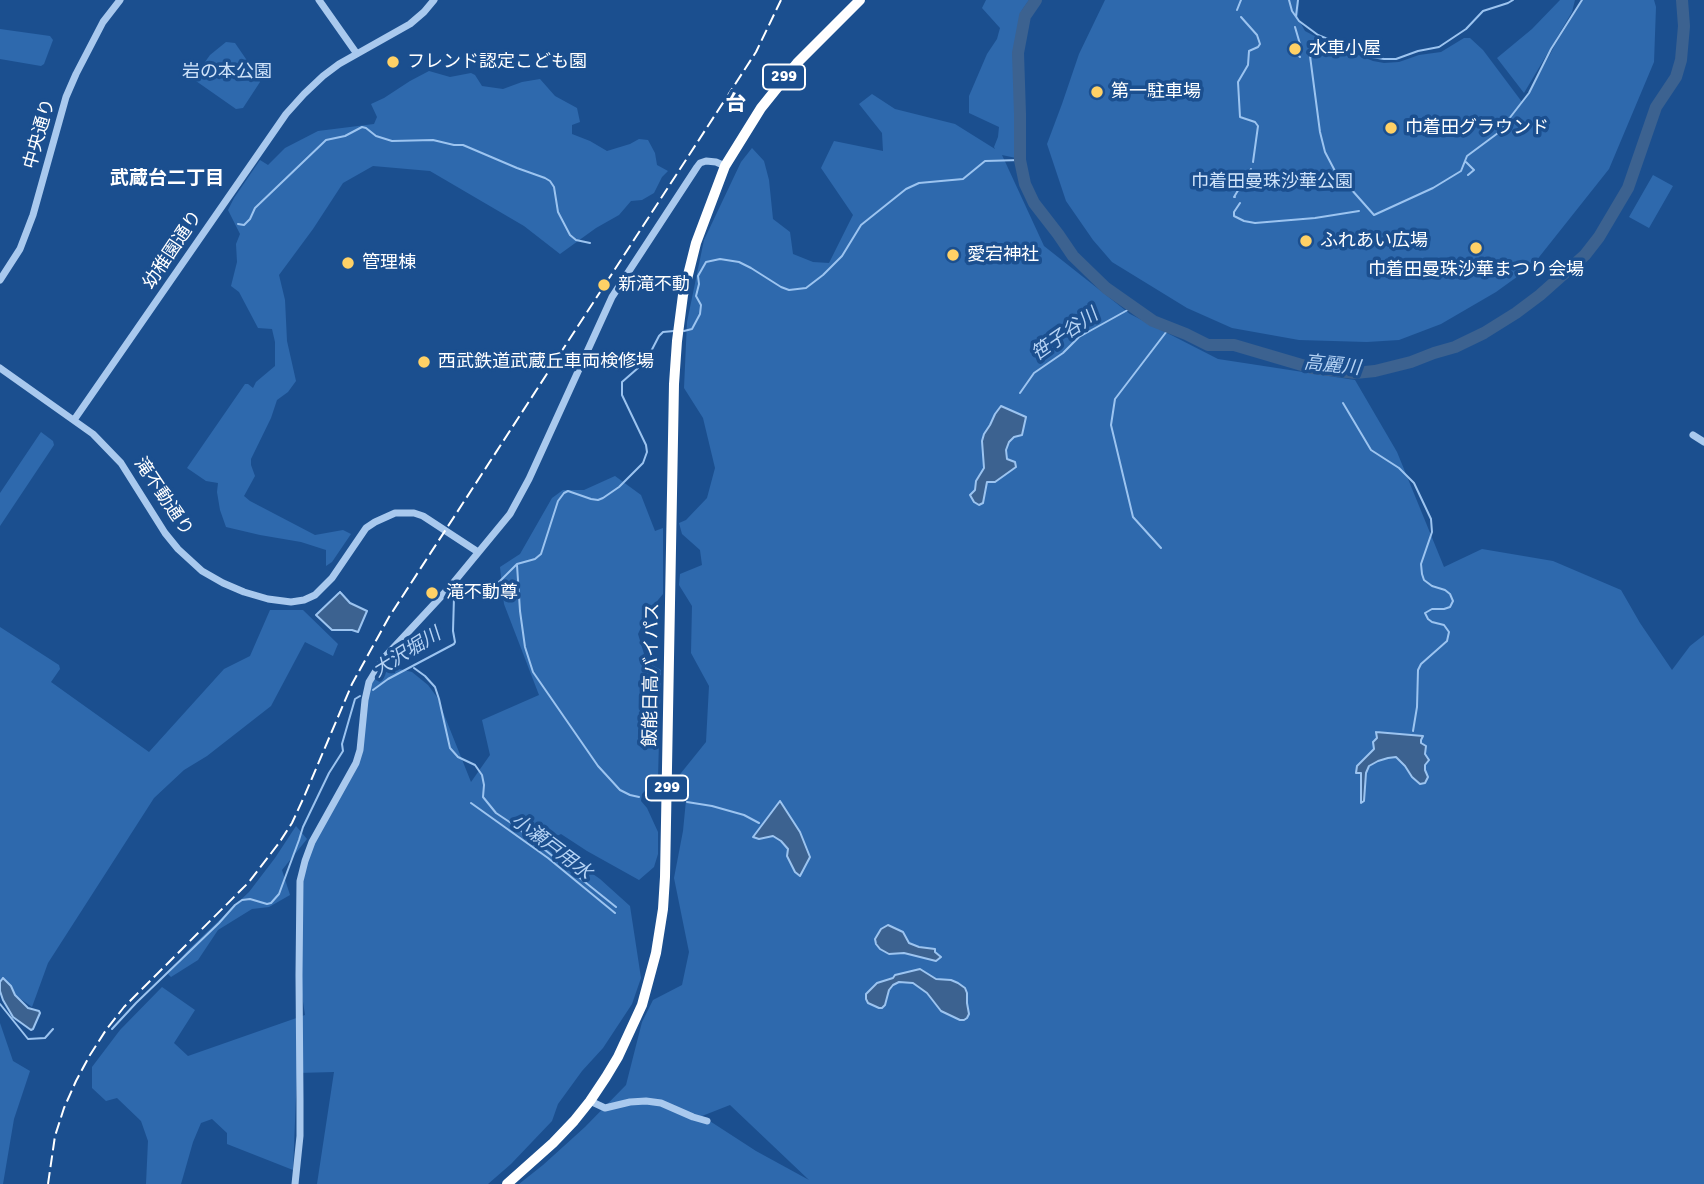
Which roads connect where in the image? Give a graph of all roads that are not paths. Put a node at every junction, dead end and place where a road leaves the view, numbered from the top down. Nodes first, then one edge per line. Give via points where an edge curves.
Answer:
1 (120, 0) edge
2 (319, 0) edge
3 (434, 0) edge
4 (860, 0) edge
5 (357, 54) junction
6 (725, 166) junction
7 (0, 280) edge
8 (0, 368) edge
9 (74, 420) junction
10 (1693, 435) dead end
11 (1704, 442) edge
12 (478, 552) junction
13 (590, 1101) junction
14 (707, 1121) dead end
15 (295, 1184) edge
16 (507, 1184) edge

1 - 7 street, 中央通り via 103,22 66,97 33,215 20,249
2 - 5 street
3 - 5 street, 幼稚園通り via 410,24
4 - 6 highway, 299 via 785,76
5 - 9 street, 幼稚園通り via 323,76 286,114
6 - 12 street via 706,161 697,167 612,297 518,502
6 - 13 highway, 飯能日高バイパス / 299 via 696,243 677,341 663,909 642,1005 618,1057
8 - 9 street, 滝不動通り
9 - 12 street, 滝不動通り via 121,463 178,549 202,571 244,592 291,602 315,595 366,528 395,513 423,516
10 - 11 street
12 - 15 street via 383,659 369,682 356,763 305,861 300,881 300,1136
13 - 14 street via 606,1108 630,1102 661,1103
13 - 16 highway, 飯能日高バイパス / 299 via 553,1143

